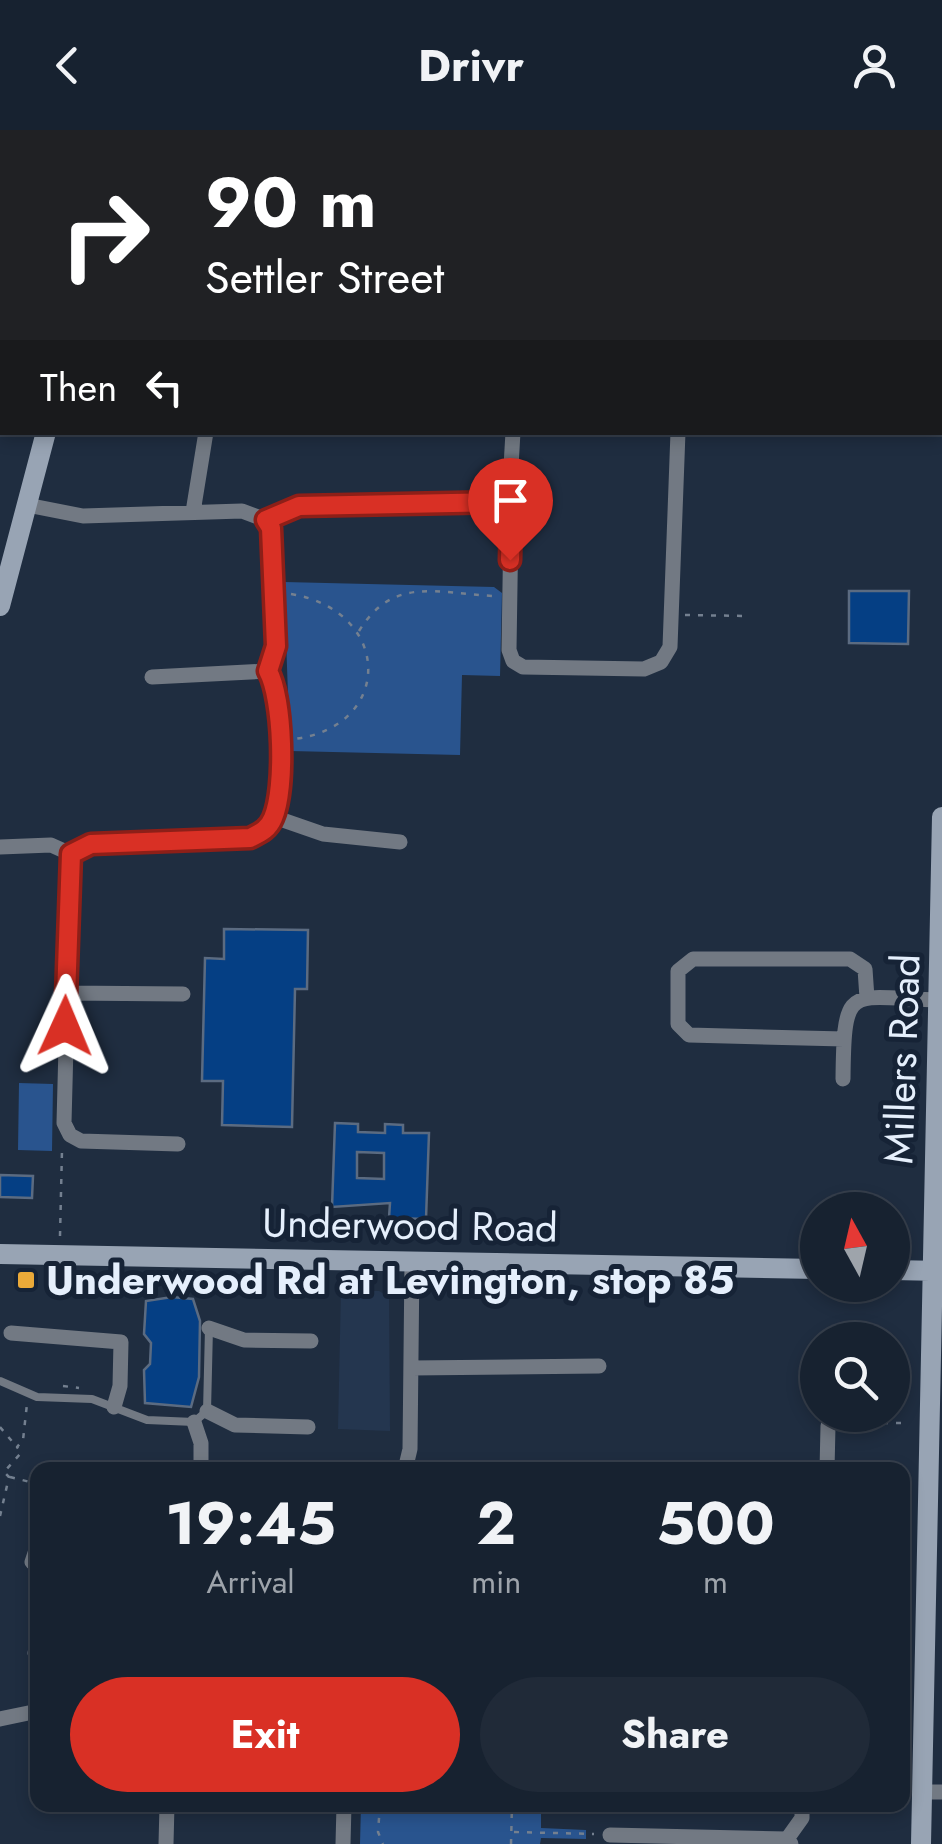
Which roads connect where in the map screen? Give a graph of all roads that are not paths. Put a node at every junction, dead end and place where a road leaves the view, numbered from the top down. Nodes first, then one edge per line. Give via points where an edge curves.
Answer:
1 (45, 435) edge
2 (206, 435) edge
3 (512, 435) edge
4 (678, 435) edge
5 (503, 502) junction
6 (27, 505) junction
7 (193, 512) junction
8 (266, 520) junction
9 (4, 575) edge
10 (0, 606) edge
11 (268, 671) junction
12 (152, 677) dead end
13 (942, 816) edge
14 (274, 817) junction
15 (400, 842) dead end
16 (0, 848) edge
17 (71, 854) junction
18 (66, 993) junction
19 (183, 994) dead end
20 (866, 998) junction
21 (940, 1000) edge
22 (844, 1039) junction
23 (844, 1079) dead end
24 (178, 1144) dead end
25 (0, 1254) edge
26 (412, 1261) junction
27 (800, 1268) edge
28 (910, 1270) edge
29 (938, 1270) edge
30 (209, 1328) joint
31 (11, 1333) dead end
32 (311, 1341) dead end
33 (600, 1366) dead end
34 (411, 1368) junction
35 (0, 1381) edge
36 (114, 1407) junction
37 (200, 1416) junction
38 (308, 1427) dead end
39 (828, 1432) edge
40 (201, 1462) edge
41 (406, 1462) edge
42 (826, 1462) edge
43 (30, 1713) edge
44 (0, 1719) edge
45 (933, 1792) edge
46 (167, 1812) edge
47 (344, 1812) edge
48 (802, 1812) edge
49 (610, 1835) road end
50 (789, 1841) edge
51 (166, 1844) edge
52 (343, 1844) edge
53 (921, 1844) edge

1 - 6 street
2 - 7 street
3 - 5 street
4 - 5 street via 670,647 661,662 644,669 523,667 513,661 511,521
5 - 8 street via 299,506
6 - 7 street via 83,516
6 - 9 street
7 - 8 street via 242,511
8 - 11 street via 276,646
9 - 10 street
11 - 12 street
11 - 14 street via 278,688
13 - 21 street, Millers Road
14 - 15 street via 323,834
14 - 17 street via 250,838 91,844
16 - 17 street via 51,845
17 - 18 street
18 - 19 street
18 - 24 street via 64,1123 70,1135 81,1142
20 - 21 street
20 - 22 street via 844,1013
20 - 22 street via 865,970 850,959 693,959 678,971 678,1024 689,1036
21 - 29 street, Millers Road
22 - 23 street
25 - 26 street, Underwood Road
26 - 27 street, Underwood Road
26 - 34 street
28 - 29 street
29 - 45 street, Millers Road
30 - 32 street via 244,1340
30 - 37 lane
31 - 36 street via 121,1342
33 - 34 street
34 - 41 street
35 - 36 lane via 37,1397 92,1399
36 - 37 lane via 147,1420
37 - 38 street via 235,1425
37 - 40 street
39 - 42 street
43 - 44 street
45 - 53 street, Millers Road
46 - 51 street
47 - 52 street
48 - 50 street
49 - 50 street

